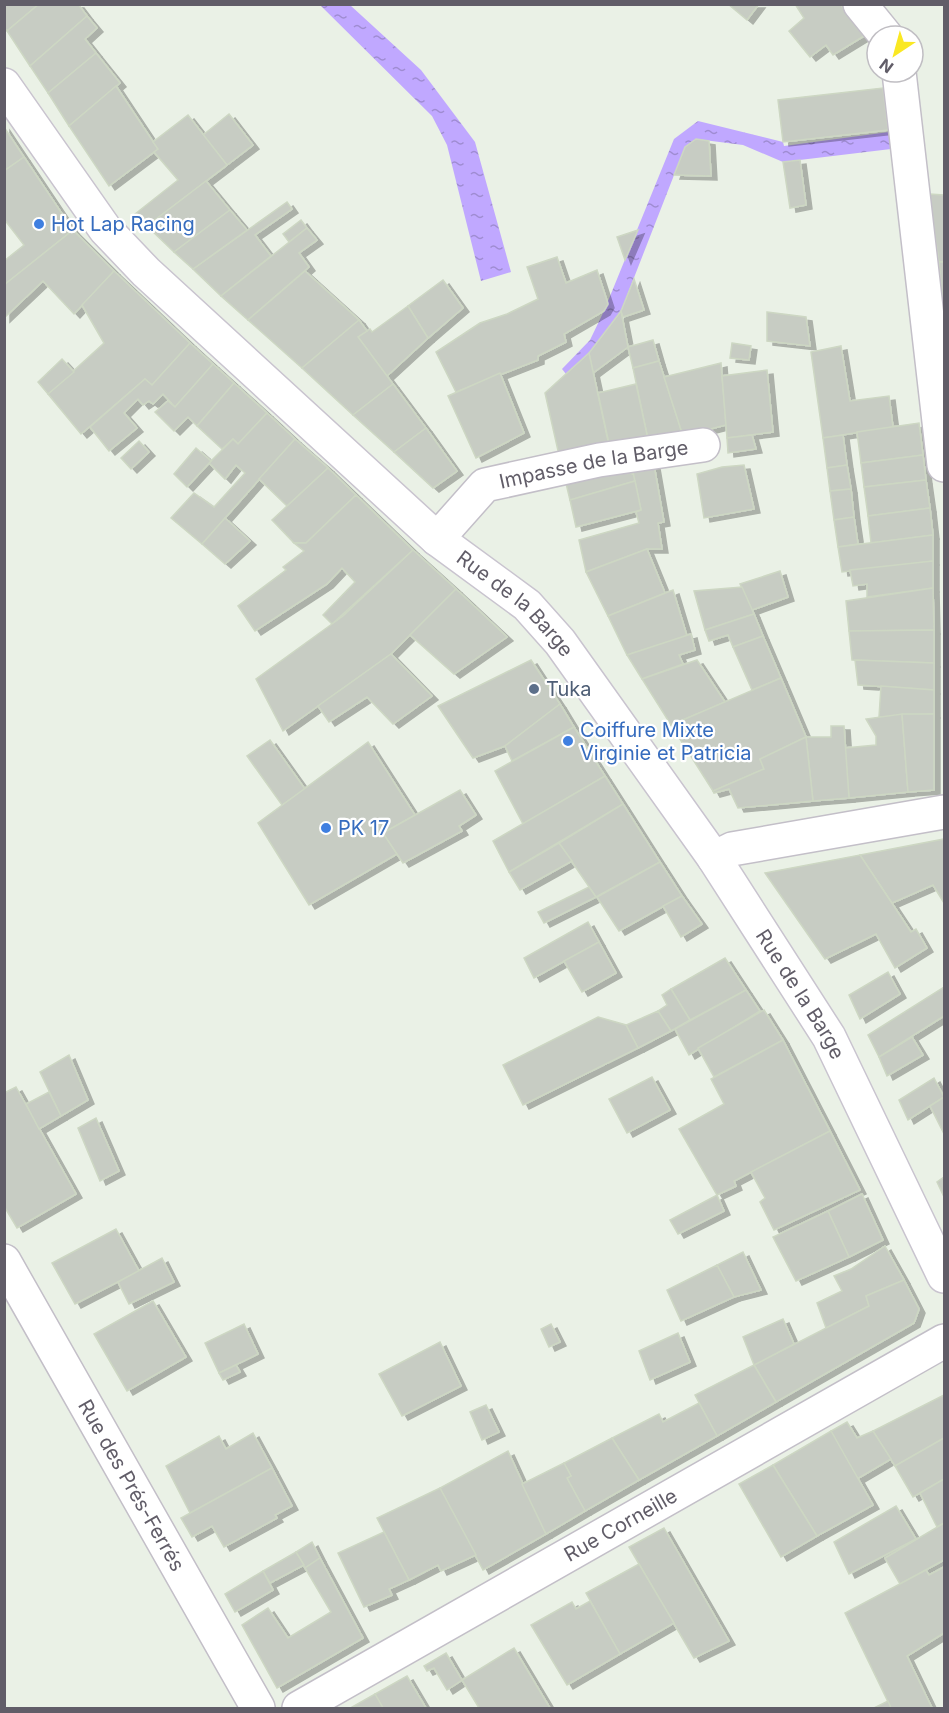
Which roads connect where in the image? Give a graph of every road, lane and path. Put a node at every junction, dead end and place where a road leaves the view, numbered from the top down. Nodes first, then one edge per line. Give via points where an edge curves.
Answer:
1 (860, 4) edge
2 (876, 24) edge
3 (900, 84) edge
4 (4, 85) edge
5 (703, 446) dead end
6 (945, 465) edge
7 (437, 539) junction
8 (945, 812) edge
9 (714, 858) junction
10 (4, 1261) edge
11 (945, 1276) edge
12 (945, 1341) edge
13 (258, 1708) edge
14 (299, 1708) edge

1 - 2 street
3 - 6 street
4 - 7 street, Rue de la Barge via 99,220 146,272
5 - 7 street, Impasse de la Barge via 599,460 485,485
7 - 9 street, Rue de la Barge via 527,605 560,642
8 - 9 street via 732,849
9 - 11 street, Rue de la Barge via 829,1037
10 - 13 street, Rue des Prés-Ferrés
12 - 14 street, Rue Corneille

